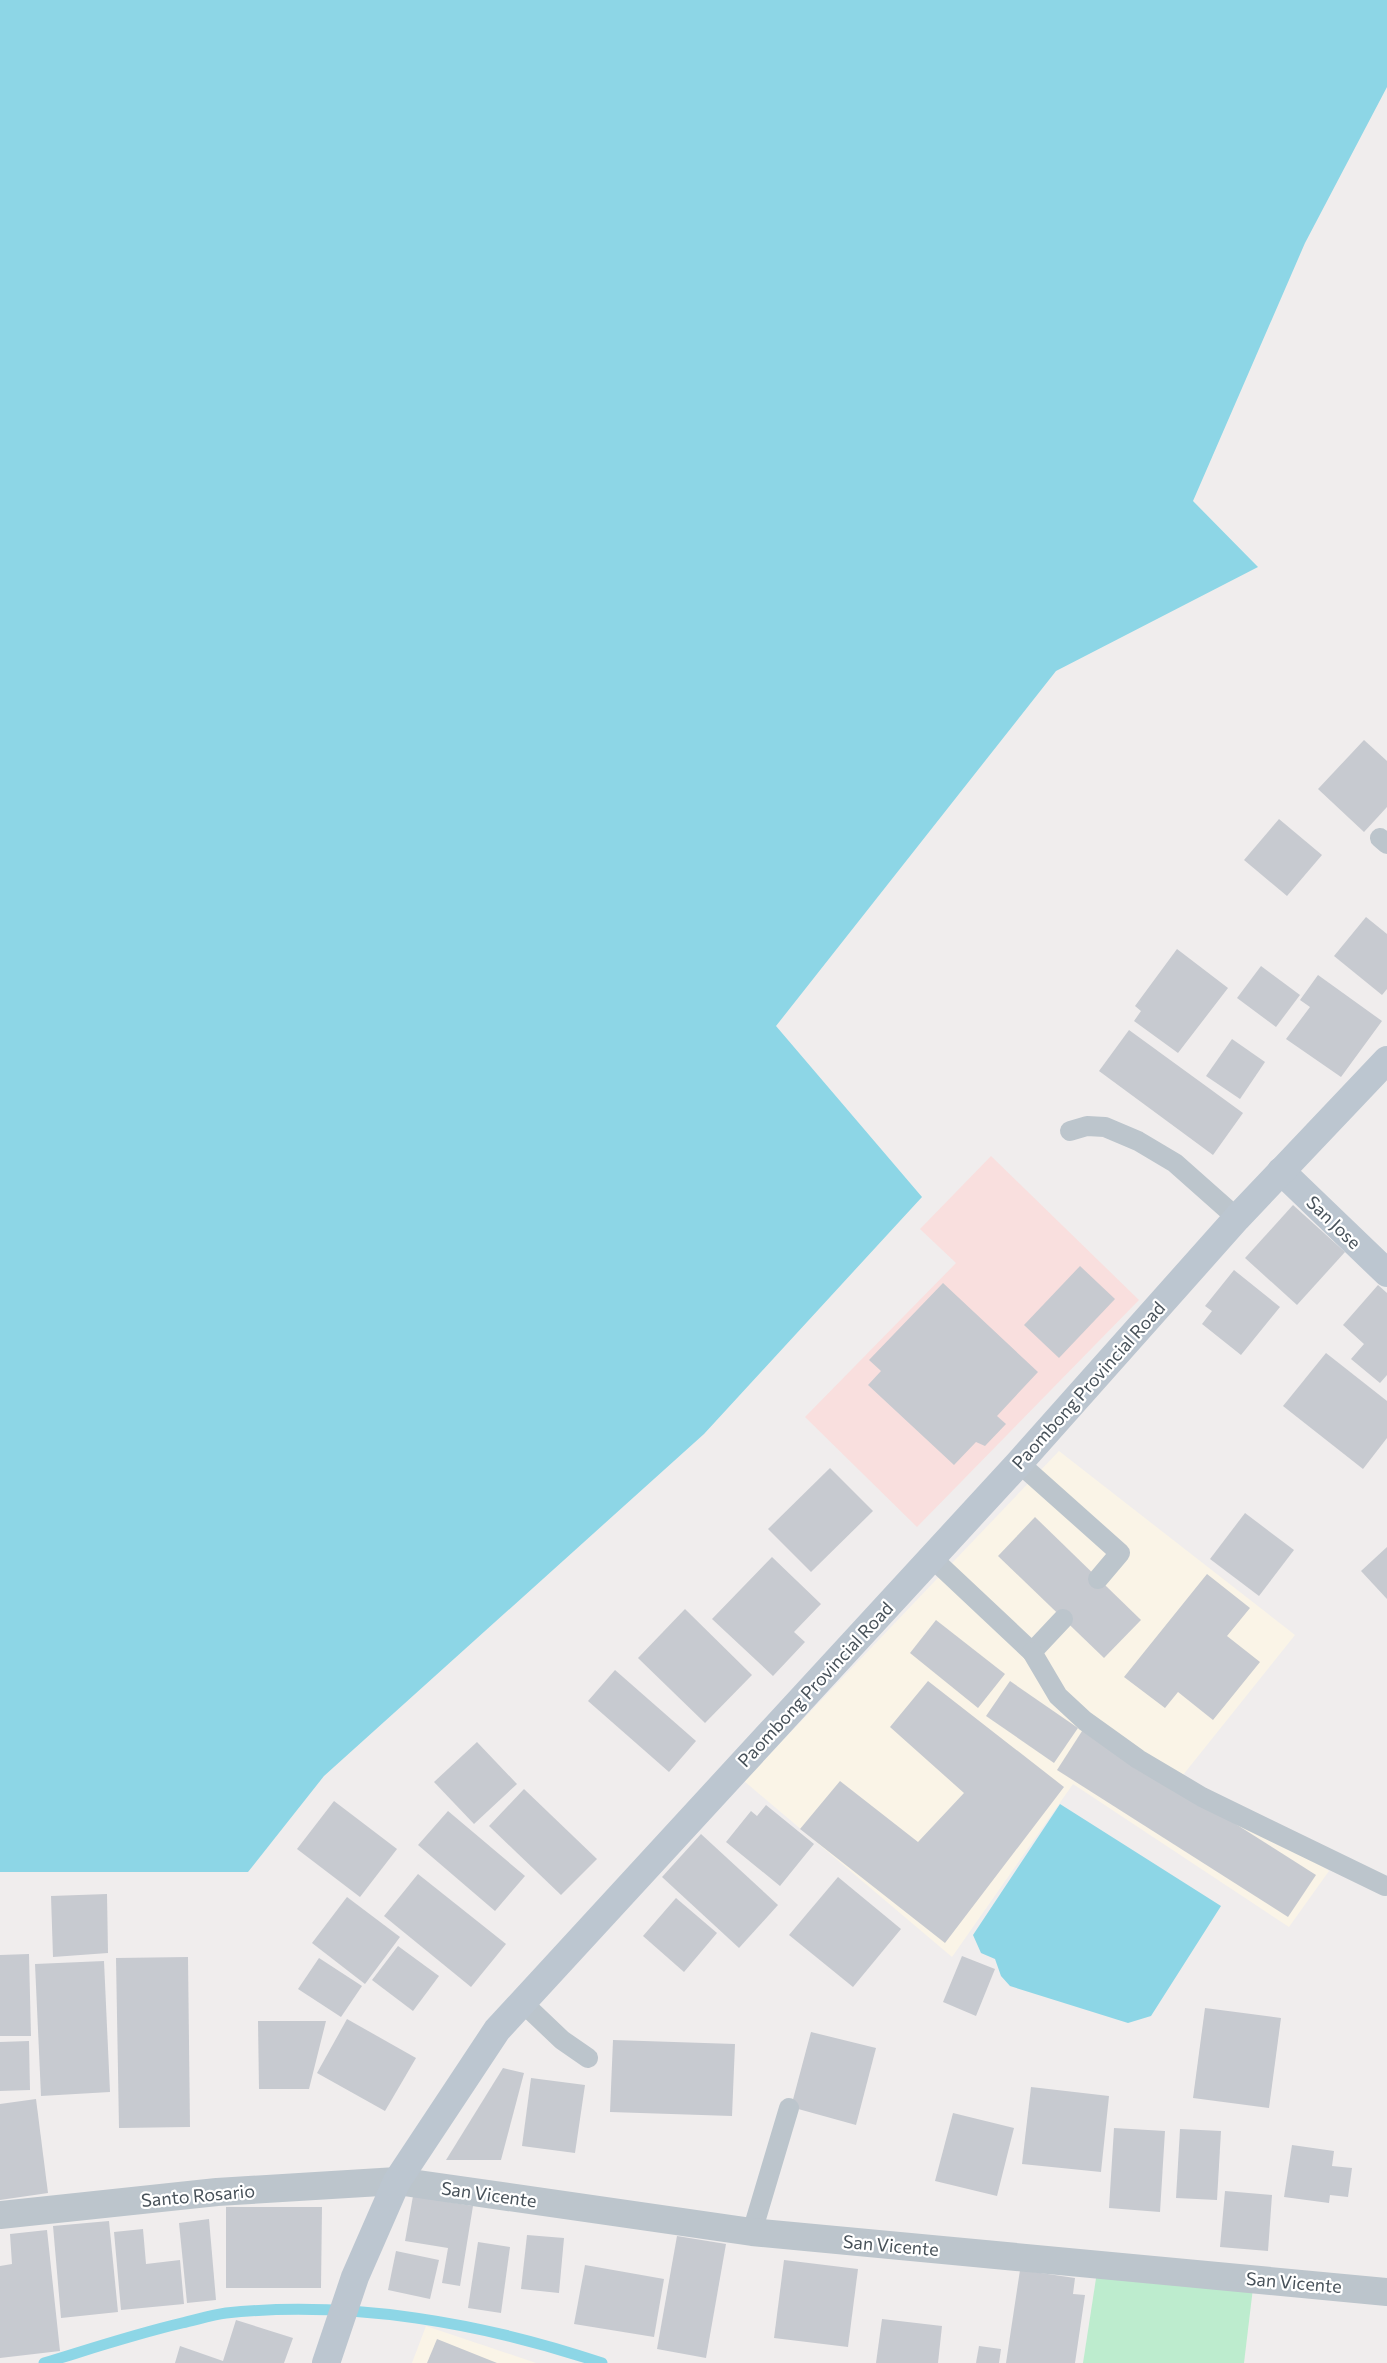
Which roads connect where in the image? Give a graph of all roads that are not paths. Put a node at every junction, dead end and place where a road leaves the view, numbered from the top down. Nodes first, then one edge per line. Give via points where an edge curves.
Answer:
1 (1387, 1060) edge
2 (1070, 1131) dead end
3 (1281, 1171) junction
4 (1237, 1218) junction
5 (1387, 1273) edge
6 (1019, 1463) junction
7 (932, 1558) junction
8 (1098, 1579) dead end
9 (1063, 1619) dead end
10 (1032, 1652) junction
11 (1385, 1886) dead end
12 (522, 2002) junction
13 (588, 2058) dead end
14 (789, 2108) dead end
15 (397, 2181) junction
16 (0, 2215) edge
17 (752, 2232) junction
18 (1387, 2292) edge
19 (329, 2353) edge

1 - 3 main road, Paombong Provincial Road
2 - 4 lane via 1087,1126 1105,1127 1138,1141 1175,1163
3 - 4 main road, Paombong Provincial Road
3 - 5 main road, San Jose
4 - 6 main road, Paombong Provincial Road
6 - 7 main road, Paombong Provincial Road
6 - 8 lane via 1120,1553
7 - 10 lane
7 - 12 main road, Paombong Provincial Road
9 - 10 lane
10 - 11 lane via 1058,1696 1085,1722 1138,1759 1202,1797
12 - 13 lane via 562,2040
12 - 15 main road, Paombong Provincial Road via 496,2030
14 - 17 lane
15 - 16 street, Santo Rosario via 217,2192
15 - 17 street, San Vicente
15 - 19 main road, Paombong Provincial Road via 354,2277
17 - 18 street, San Vicente

